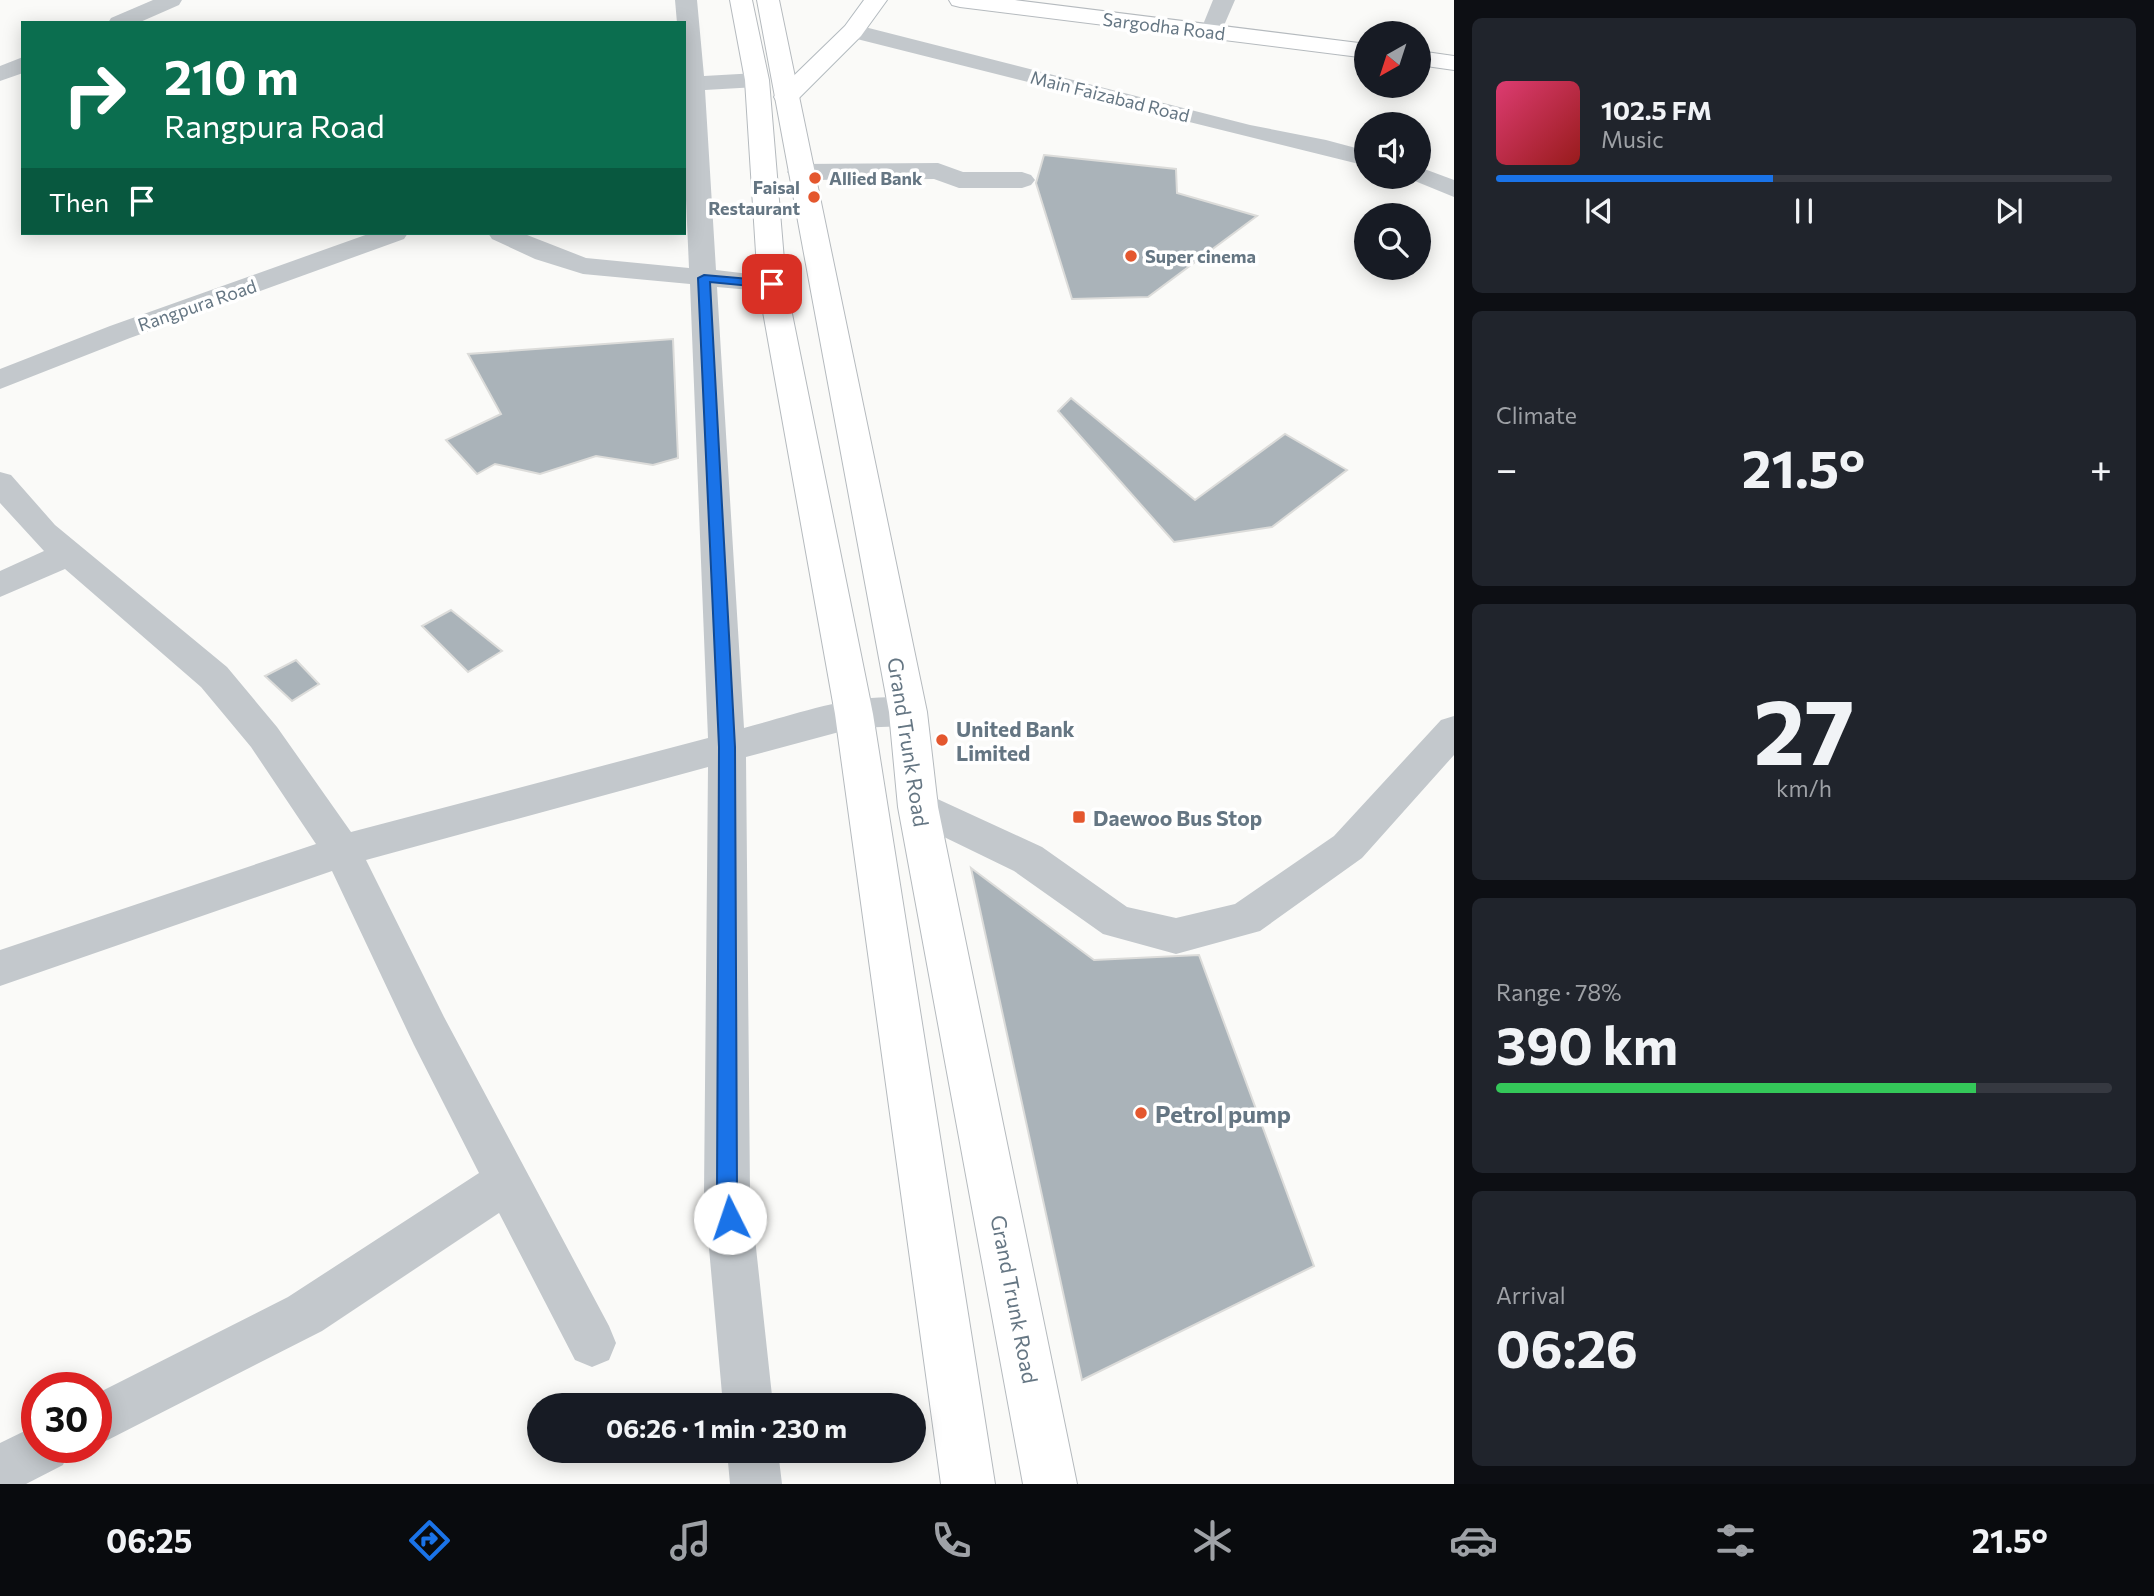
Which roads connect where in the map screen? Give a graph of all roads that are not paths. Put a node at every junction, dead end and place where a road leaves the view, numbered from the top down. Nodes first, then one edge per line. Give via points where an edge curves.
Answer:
1 (172, 0) edge
2 (686, 0) edge
3 (741, 0) edge
4 (768, 0) edge
5 (876, 0) edge
6 (960, 0) edge
7 (1224, 0) edge
8 (124, 21) edge
9 (853, 31) junction
10 (1211, 32) junction
11 (1354, 49) edge
12 (1432, 59) edge
13 (1454, 62) edge
14 (21, 65) edge
15 (0, 74) edge
16 (689, 83) edge
17 (772, 88) junction
18 (1354, 155) edge
19 (800, 173) junction
20 (1431, 179) edge
21 (1022, 180) dead end
22 (1454, 189) edge
23 (389, 235) edge
24 (505, 235) edge
25 (704, 278) junction
26 (772, 284) junction
27 (0, 380) edge
28 (0, 483) edge
29 (68, 554) junction
30 (0, 585) edge
31 (908, 712) junction
32 (855, 713) junction
33 (1454, 730) edge
34 (727, 747) junction
35 (918, 807) junction
36 (342, 851) junction
37 (0, 968) edge
38 (508, 1181) junction
39 (592, 1343) dead end
40 (747, 1393) edge
41 (112, 1413) edge
42 (21, 1459) edge
43 (753, 1463) edge
44 (0, 1470) edge
45 (756, 1484) edge
46 (968, 1484) edge
47 (1051, 1484) edge

1 - 8 street
2 - 16 street
3 - 17 main road, Grand Trunk Road
4 - 17 main road, Grand Trunk Road
5 - 9 main road
6 - 10 main road, Sargodha Road
7 - 10 street
9 - 17 main road
9 - 18 street, Main Faizabad Road
10 - 11 main road, Sargodha Road
12 - 13 main road
14 - 15 street
16 - 17 street
16 - 25 street
17 - 19 main road, Grand Trunk Road
17 - 26 main road, Grand Trunk Road
19 - 21 street via 938,171 959,180
19 - 31 main road, Grand Trunk Road
20 - 22 street
23 - 27 street, Rangpura Road
24 - 25 street via 583,266
25 - 26 street
25 - 34 street
26 - 32 main road, Grand Trunk Road
28 - 29 street
29 - 30 street
29 - 36 street via 214,677 264,737
31 - 32 street
31 - 35 main road, Grand Trunk Road
32 - 34 street
32 - 46 main road, Grand Trunk Road
33 - 35 street via 1348,847 1245,919 1176,936 1117,922 1028,859
34 - 36 street
34 - 40 street via 727,1192
35 - 47 main road, Grand Trunk Road
36 - 37 street
36 - 38 street
38 - 39 street
38 - 41 street via 305,1314
42 - 44 street
43 - 45 street

